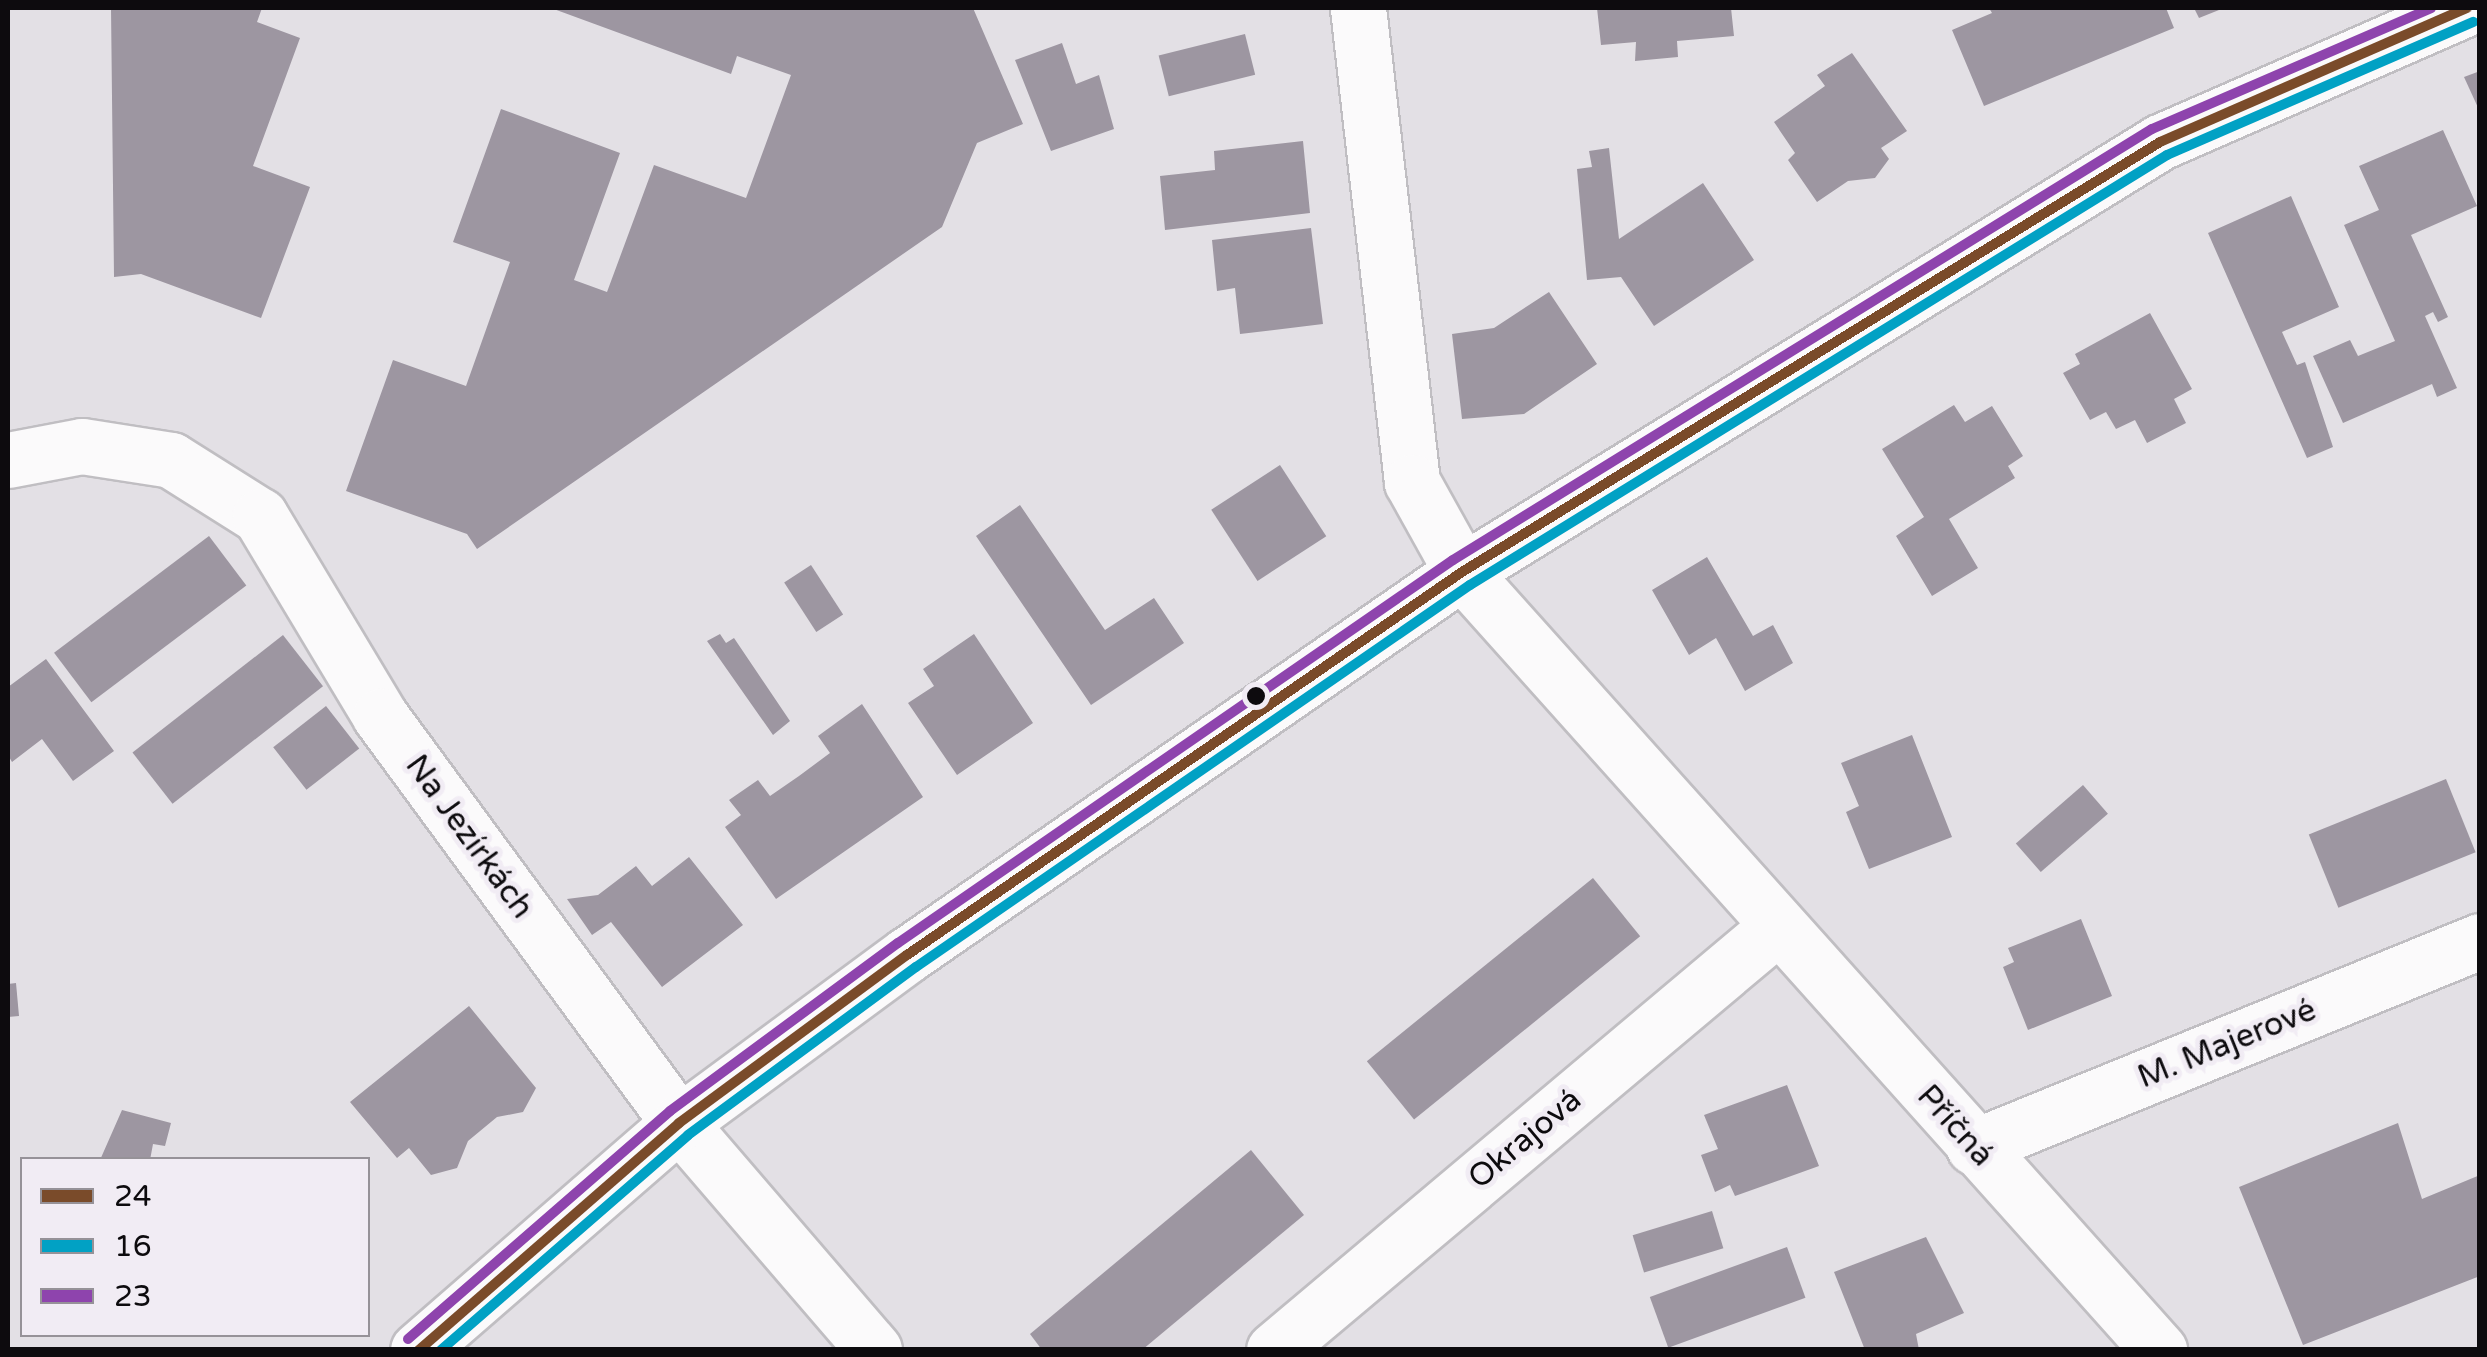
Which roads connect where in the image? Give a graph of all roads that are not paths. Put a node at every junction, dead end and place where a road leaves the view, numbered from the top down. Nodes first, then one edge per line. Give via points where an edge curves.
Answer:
1 (1358, 8) edge
2 (2466, 8) edge
3 (8, 460) edge
4 (1462, 572) junction
5 (1776, 928) junction
6 (2480, 941) edge
7 (679, 1123) junction
8 (1974, 1146) junction
9 (418, 1350) edge
10 (874, 1350) edge
11 (1274, 1350) edge
12 (2159, 1350) edge

1 - 4 street, Příčná via 1412,482
2 - 4 street via 2160,142
3 - 7 street, Na Jezírkách via 82,446 170,460 260,516 380,716
4 - 5 street, Příčná
4 - 7 street via 907,955
5 - 8 street, Příčná
5 - 11 street, Okrajová
6 - 8 street, M. Majerové
7 - 9 street
7 - 10 street, Na Jezírkách
8 - 12 street, Příčná

